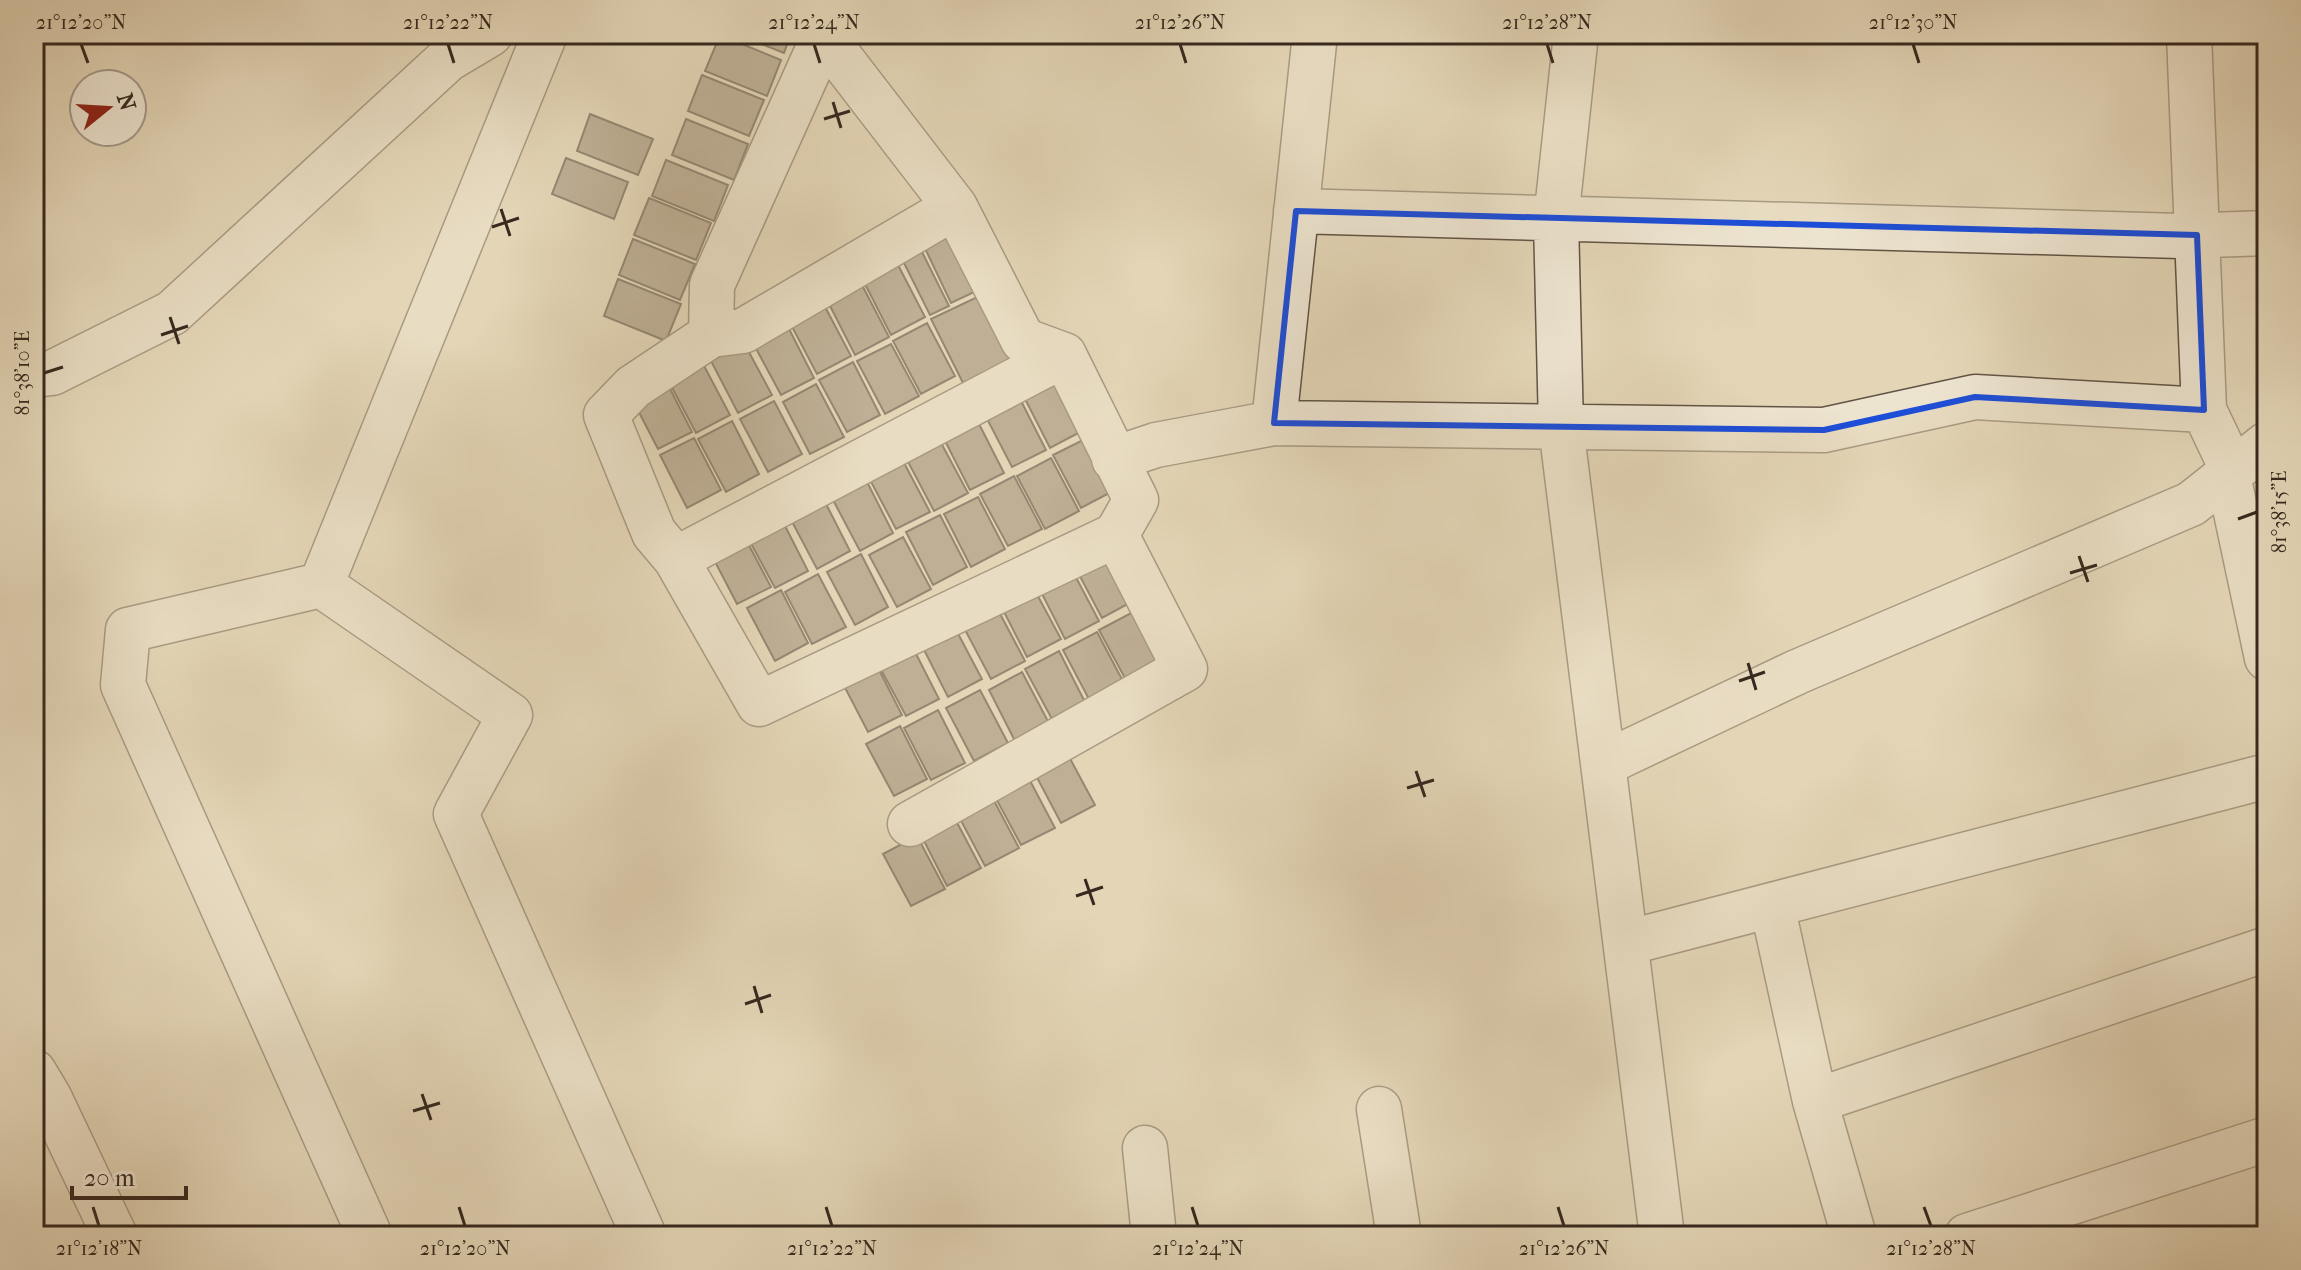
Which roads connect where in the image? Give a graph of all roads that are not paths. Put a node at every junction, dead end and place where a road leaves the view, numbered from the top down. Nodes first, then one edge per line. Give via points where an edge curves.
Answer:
1 (490, 34) edge
2 (545, 34) edge
3 (1315, 34) edge
4 (1576, 34) edge
5 (2189, 34) edge
6 (823, 35) edge
7 (955, 207) junction
8 (1296, 211) junction
9 (1556, 220) junction
10 (2267, 233) edge
11 (2197, 235) junction
12 (711, 335) junction
13 (1064, 355) junction
14 (34, 375) edge
15 (2204, 410) junction
16 (1274, 423) junction
17 (1561, 427) junction
18 (2267, 444) edge
19 (1114, 459) junction
20 (2230, 473) junction
21 (1116, 535) junction
22 (676, 559) junction
23 (321, 585) junction
24 (2267, 658) edge
25 (1603, 764) junction
26 (2267, 776) edge
27 (910, 824) dead end
28 (1772, 905) junction
29 (1626, 943) junction
30 (2267, 949) edge
31 (34, 1072) edge
32 (1815, 1101) junction
33 (1379, 1109) dead end
34 (2267, 1139) edge
35 (1145, 1148) dead end
36 (115, 1236) edge
37 (370, 1236) edge
38 (644, 1236) edge
39 (1154, 1236) edge
40 (1399, 1236) edge
41 (1662, 1236) edge
42 (1854, 1236) edge
43 (1967, 1236) edge

1 - 14 street via 448,59 172,313 52,373
2 - 23 street
3 - 8 street
4 - 9 street
5 - 11 street
6 - 7 street
6 - 12 street via 712,285
7 - 12 street via 743,331
7 - 13 street via 1023,340
8 - 9 street
8 - 16 street
9 - 11 street
9 - 17 street
10 - 11 street
11 - 15 street
12 - 22 street via 633,387 606,415 654,533
13 - 19 street
13 - 22 street
15 - 17 street via 1975,397 1824,430
15 - 20 street
16 - 17 street
16 - 19 street via 1156,445
17 - 25 street
18 - 20 street
19 - 21 street via 1136,500
20 - 24 street
20 - 25 street via 2191,504 1797,672
21 - 22 street via 759,704
21 - 27 street via 1185,669
23 - 37 street via 128,630 123,685
23 - 38 street via 510,715 456,814
25 - 29 street
26 - 28 street
28 - 29 street
28 - 32 street
29 - 41 street
30 - 32 street
31 - 36 street
32 - 42 street
33 - 40 street
34 - 43 street
35 - 39 street

